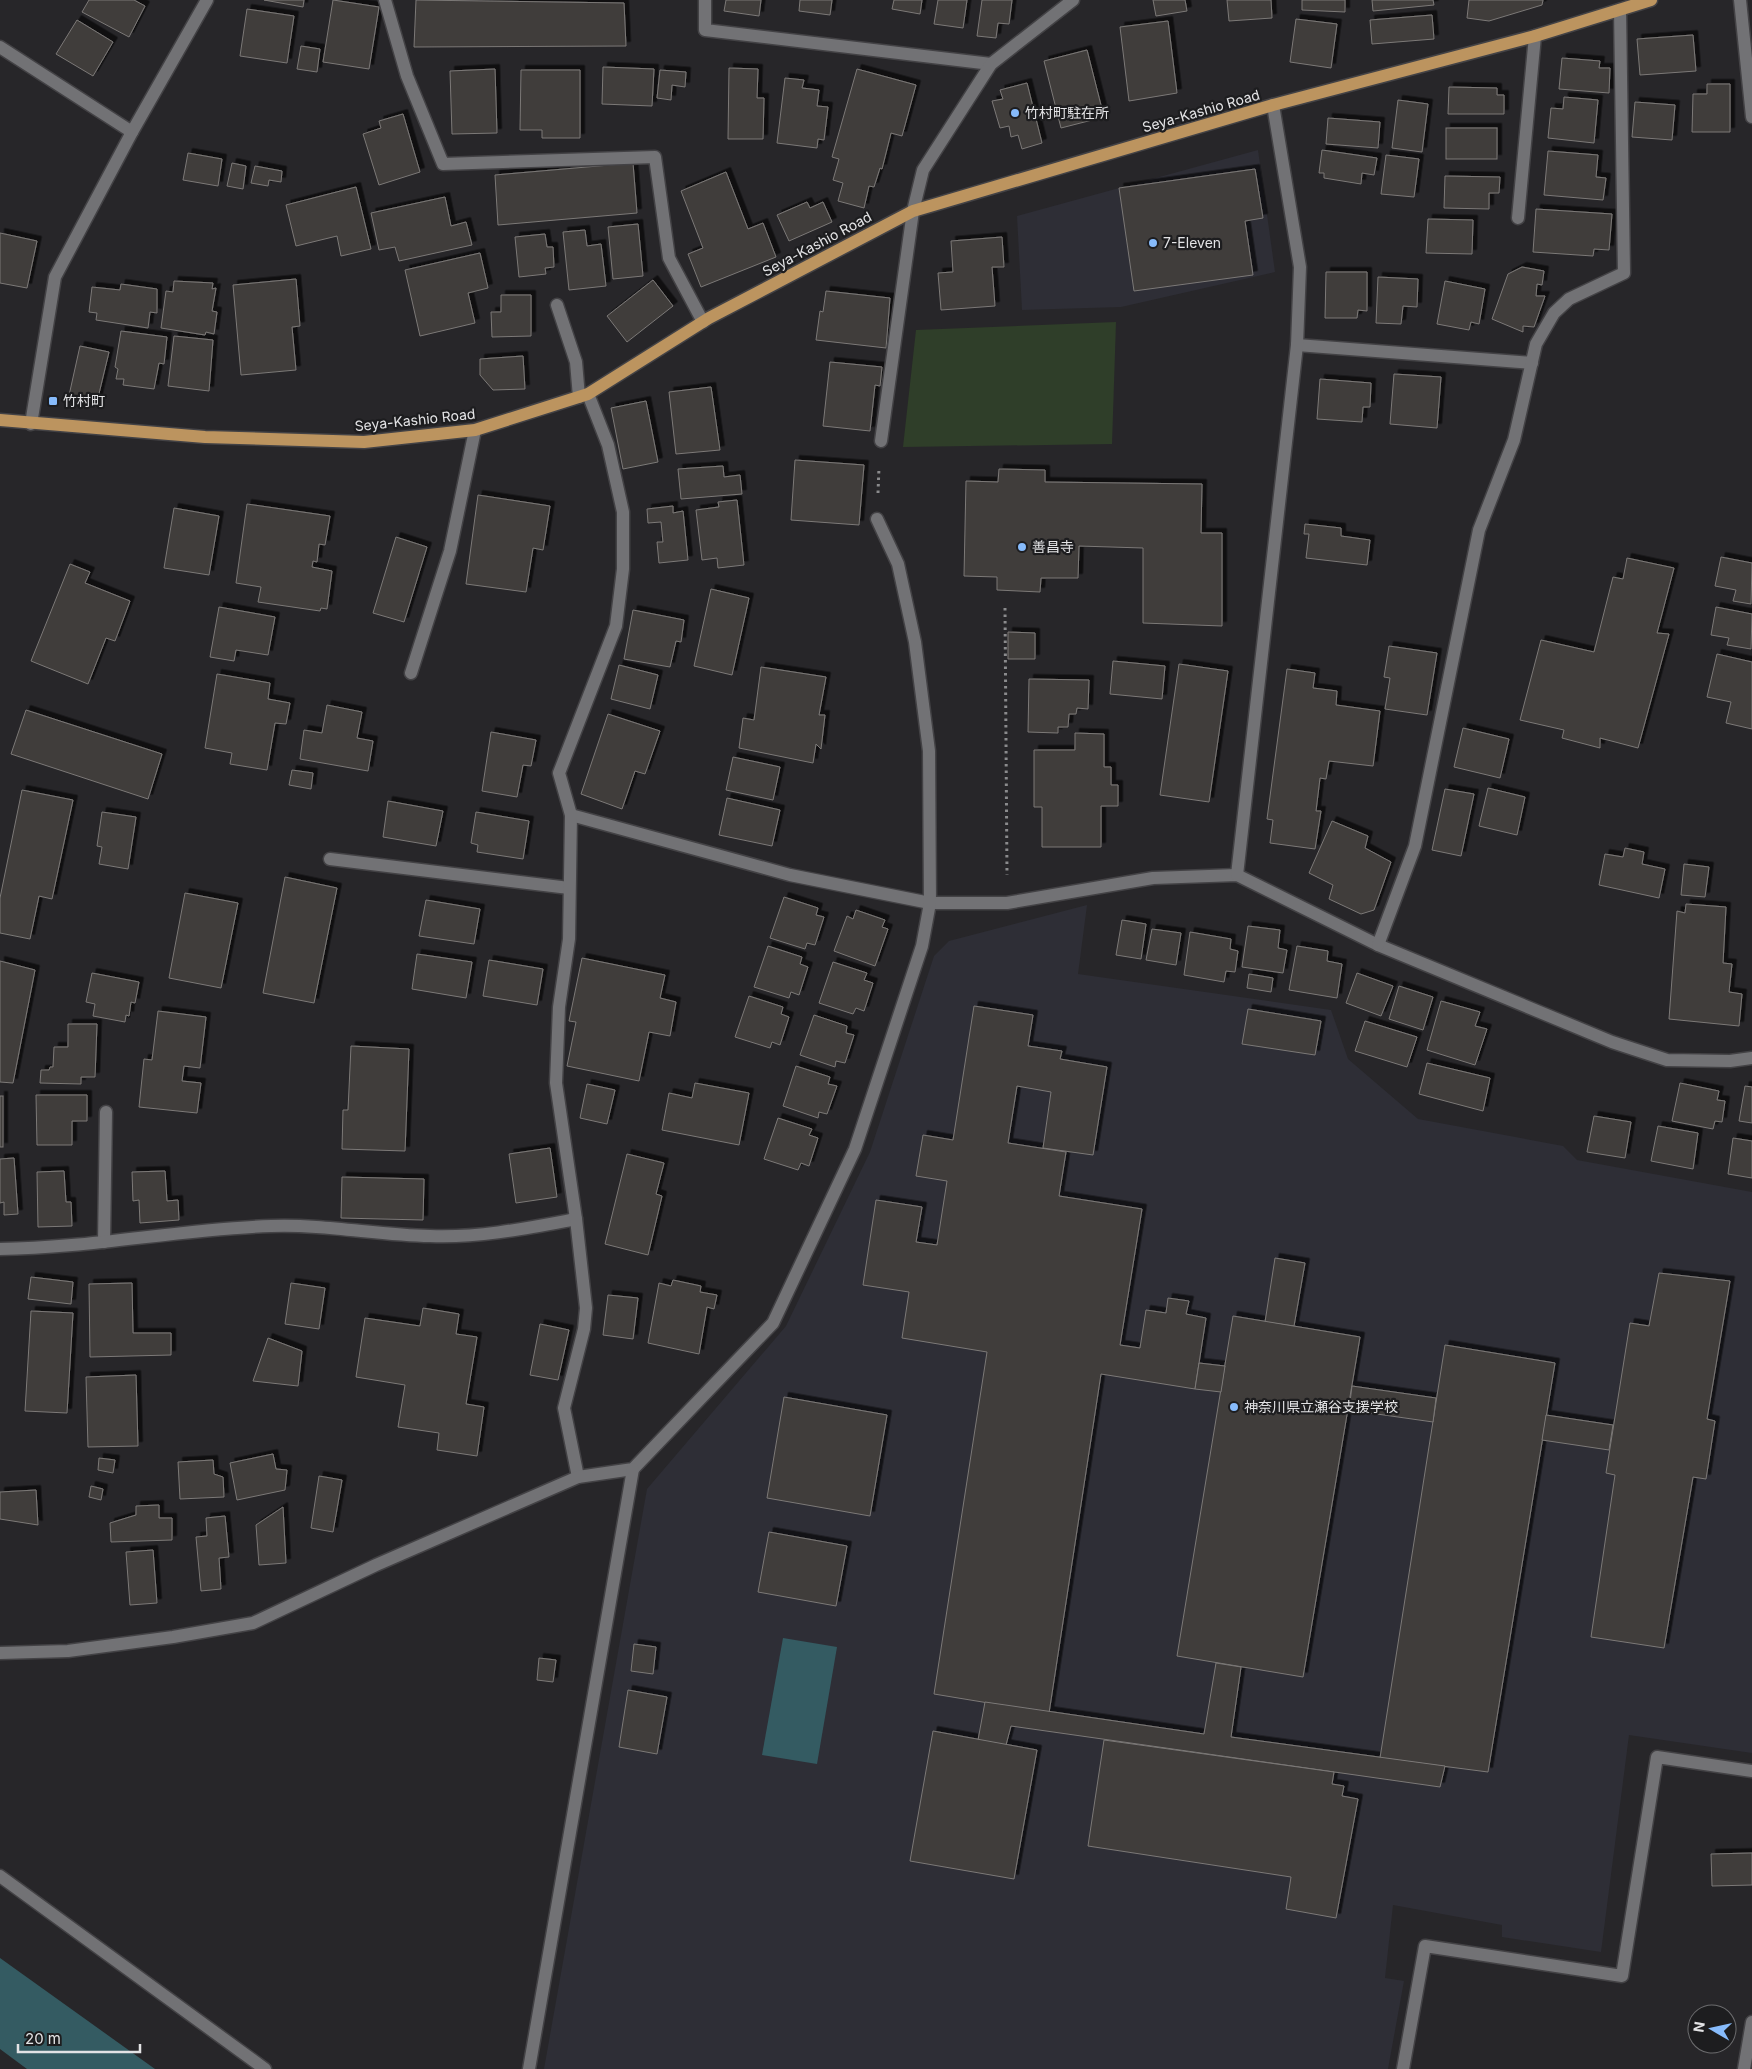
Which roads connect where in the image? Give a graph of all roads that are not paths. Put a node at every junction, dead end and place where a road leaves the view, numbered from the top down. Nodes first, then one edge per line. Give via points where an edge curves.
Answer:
1 (207, 0) edge
2 (385, 0) edge
3 (705, 0) edge
4 (1073, 0) edge
5 (1651, 0) edge
6 (1740, 0) edge
7 (1620, 10) junction
8 (1536, 36) junction
9 (0, 47) edge
10 (991, 64) junction
11 (1273, 105) junction
12 (1752, 117) edge
13 (132, 132) junction
14 (913, 211) junction
15 (1518, 218) dead end
16 (557, 305) dead end
17 (703, 322) junction
18 (1296, 345) junction
19 (1532, 363) junction
20 (583, 396) junction
21 (0, 420) edge
22 (32, 424) junction
23 (475, 430) junction
24 (881, 441) road end
25 (876, 519) road end
26 (411, 673) dead end
27 (570, 815) junction
28 (330, 859) dead end
29 (1237, 875) junction
30 (569, 888) junction
31 (930, 903) junction
32 (1378, 945) junction
33 (1752, 1058) edge
34 (106, 1112) dead end
35 (576, 1220) junction
36 (104, 1242) junction
37 (0, 1249) edge
38 (633, 1469) junction
39 (578, 1478) junction
40 (0, 1653) edge
41 (1752, 1771) edge
42 (0, 1876) edge
43 (1752, 2022) edge
44 (265, 2069) edge
45 (529, 2069) edge
46 (1403, 2069) edge
47 (1744, 2069) edge

1 - 13 street
2 - 17 street via 407,76 443,164 655,157 668,258
3 - 10 street via 705,30
4 - 10 street
5 - 7 main road, Seya-Kashio Road
6 - 12 street
7 - 8 main road, Seya-Kashio Road
7 - 19 street via 1624,273 1569,299 1554,313 1536,344
8 - 11 main road, Seya-Kashio Road
8 - 15 street
9 - 13 street
10 - 14 street via 923,170
11 - 14 main road, Seya-Kashio Road
11 - 18 street via 1300,267
13 - 22 street via 55,277
14 - 17 main road, Seya-Kashio Road
14 - 24 street
16 - 20 street via 576,362
17 - 20 main road, Seya-Kashio Road
18 - 19 street
18 - 29 street
19 - 32 street via 1514,440 1479,530 1416,846
20 - 23 main road, Seya-Kashio Road
20 - 27 street via 608,445 623,512 623,569 616,626 559,773
21 - 22 main road, Seya-Kashio Road
22 - 23 main road, Seya-Kashio Road via 205,437 364,442
23 - 26 street via 450,551
25 - 31 street via 898,564 915,642 929,751
27 - 30 street
27 - 31 street via 790,875
28 - 30 street
29 - 31 street via 1153,878 1007,904
29 - 32 street
30 - 35 street via 569,939 560,1007 556,1083
31 - 38 street via 922,946 855,1149 773,1323
32 - 33 street via 1612,1042 1667,1060 1730,1062
34 - 36 street
35 - 36 street via 492,1234 430,1236 344,1227 273,1226 197,1230
35 - 39 street via 586,1308 584,1329 564,1408
36 - 37 street
38 - 39 street
38 - 45 street
39 - 40 street via 376,1565 253,1623 68,1651
41 - 46 street via 1657,1757 1622,1976 1425,1946
42 - 44 street
43 - 47 street

